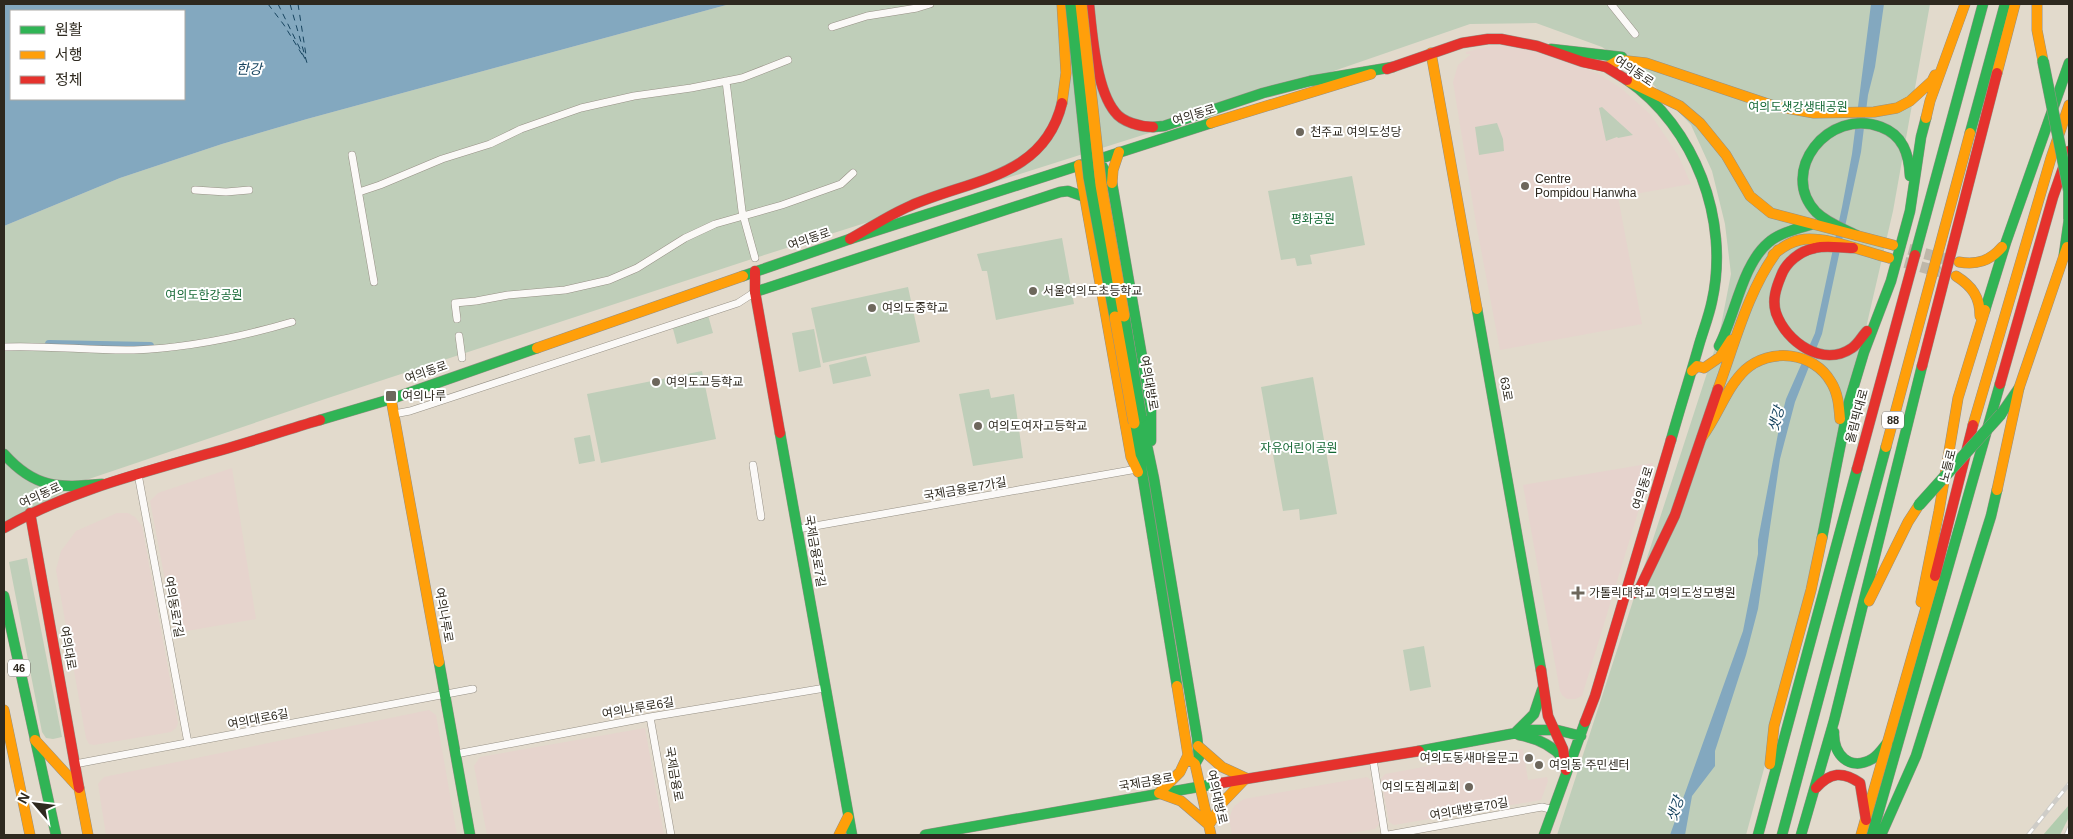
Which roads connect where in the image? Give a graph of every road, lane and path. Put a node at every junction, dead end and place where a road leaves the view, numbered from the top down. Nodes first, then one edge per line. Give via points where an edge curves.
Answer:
1 (930, 4) edge
2 (1062, 4) edge
3 (1071, 4) edge
4 (1081, 4) edge
5 (1089, 4) edge
6 (1610, 4) edge
7 (1964, 4) edge
8 (1982, 4) edge
9 (2005, 4) edge
10 (2016, 4) edge
11 (2037, 4) edge
12 (832, 26) dead end
13 (1636, 34) dead end
14 (1551, 49) junction
15 (1431, 53) junction
16 (1946, 56) junction
17 (788, 60) dead end
18 (2069, 63) edge
19 (1393, 67) junction
20 (1607, 67) junction
21 (1670, 70) junction
22 (726, 81) junction
23 (1630, 82) junction
24 (2069, 105) edge
25 (1874, 117) junction
26 (2069, 151) edge
27 (1119, 152) junction
28 (352, 155) dead end
29 (1098, 159) junction
30 (1080, 164) junction
31 (853, 173) dead end
32 (1112, 183) junction
33 (195, 190) dead end
34 (249, 190) dead end
35 (359, 192) junction
36 (1085, 197) junction
37 (1910, 211) junction
38 (743, 216) junction
39 (2068, 219) edge
40 (1816, 231) junction
41 (2069, 238) edge
42 (850, 239) junction
43 (2006, 242) junction
44 (1893, 245) tunnel mouth
45 (1778, 250) junction
46 (2064, 255) junction
47 (755, 258) dead end
48 (1889, 258) tunnel mouth
49 (1959, 262) tunnel mouth
50 (755, 271) junction
51 (1956, 276) dead end
52 (374, 282) dead end
53 (755, 292) junction
54 (1879, 310) junction
55 (457, 320) dead end
56 (292, 322) dead end
57 (1980, 325) junction
58 (459, 336) dead end
59 (4, 347) edge
60 (462, 358) dead end
61 (1692, 371) junction
62 (2019, 388) junction
63 (392, 399) junction
64 (394, 414) junction
65 (1137, 420) junction
66 (1702, 437) junction
67 (1842, 437) junction
68 (4, 454) edge
69 (753, 466) dead end
70 (1137, 469) junction
71 (1152, 470) junction
72 (138, 474) junction
73 (102, 484) junction
74 (1144, 484) junction
75 (30, 513) junction
76 (761, 517) dead end
77 (4, 528) edge
78 (798, 529) junction
79 (1625, 594) junction
80 (4, 596) edge
81 (1859, 621) junction
82 (1908, 670) junction
83 (1542, 684) junction
84 (825, 688) junction
85 (473, 689) dead end
86 (445, 695) junction
87 (4, 710) edge
88 (650, 717) junction
89 (1834, 721) junction
90 (1552, 729) junction
91 (1514, 734) junction
92 (1581, 736) junction
93 (34, 740) junction
94 (1888, 742) junction
95 (188, 743) junction
96 (1198, 746) junction
97 (456, 754) junction
98 (1373, 759) junction
99 (1192, 760) junction
100 (75, 764) junction
101 (1565, 776) junction
102 (1246, 778) junction
103 (1200, 786) junction
104 (79, 788) junction
105 (1813, 792) junction
106 (1159, 794) junction
107 (1766, 801) junction
108 (1554, 810) junction
109 (849, 814) junction
110 (1866, 820) junction
111 (1210, 830) edge
112 (469, 834) edge
113 (30, 835) edge
114 (56, 835) edge
115 (88, 835) edge
116 (671, 835) edge
117 (839, 835) edge
118 (852, 835) edge
119 (925, 835) edge
120 (1386, 835) edge
121 (1544, 835) edge
122 (1758, 835) edge
123 (1782, 835) edge
124 (1801, 835) edge
125 (1861, 835) edge
126 (1872, 835) edge
127 (1881, 835) edge

1 - 12 street
2 - 42 main road via 1066,76 1060,116 1036,152 1000,173 909,206
3 - 65 main road, bridge via 1089,177
4 - 65 main road, 여의대방로, bridge via 1101,184
5 - 19 main road via 1104,93 1115,113 1133,124 1155,128 1284,87
6 - 13 street
7 - 16 main road
8 - 107 main road, 올림픽대로 / 88
9 - 123 main road, 88
10 - 81 main road
11 - 39 main road, bridge via 2037,30 2069,191
14 - 15 main road, 여의동로 via 1488,39
14 - 20 main road, 여의동로
14 - 21 main road via 1639,58
15 - 19 main road, 여의동로
15 - 83 main road, 63로
16 - 25 main road via 1932,81 1910,101
16 - 37 main road via 1921,137
17 - 22 street
18 - 43 main road
19 - 27 main road, 여의동로
20 - 21 main road via 1613,62 1628,60
20 - 23 main road, 여의동로
21 - 25 main road via 1774,106 1814,113
22 - 35 street via 581,108
22 - 38 street
23 - 40 main road via 1680,106 1700,123 1759,205 1771,214
23 - 61 main road, 여의동로 via 1675,125 1692,154 1708,196 1718,267
24 - 82 main road, 노들로 via 1977,408 1938,567
25 - 37 main road via 1897,136 1909,156
25 - 40 main road via 1839,126 1817,143 1810,154 1803,180 1805,194 1813,208
26 - 126 main road
27 - 29 main road, 여의동로
27 - 32 main road via 1112,170
28 - 35 street
29 - 30 main road, 여의동로
29 - 32 main road
30 - 36 main road
30 - 42 main road, 여의동로
31 - 38 street via 841,184
32 - 71 main road via 1151,409
33 - 34 street
35 - 52 street
36 - 53 main road via 1068,191 1060,192
36 - 70 main road via 1131,457
37 - 54 main road via 1891,282
38 - 47 street
38 - 55 street via 701,230 637,268 609,280 565,290 508,294 455,303
39 - 46 main road
40 - 44 main road via 1856,235
40 - 45 main road
40 - 48 main road via 1824,247 1853,248
40 - 54 main road via 1785,267 1775,286 1777,315 1783,330 1791,340 1807,350 1824,355 1844,353 1862,340
40 - 61 main road via 1782,234 1767,243 1748,273 1726,334 1712,355
41 - 46 main road
42 - 50 main road, 여의동로
43 - 49 main road via 1987,261 1978,264
43 - 57 main road
45 - 61 main road via 1762,267 1734,334 1720,357 1704,368 1697,366
45 - 66 main road via 1756,287
46 - 62 main road
50 - 53 main road, 국제금융로7길
50 - 63 main road, 여의동로
51 - 57 main road via 1975,291 1980,305
53 - 64 street via 738,302
53 - 78 main road, 국제금융로7길
54 - 67 main road via 1857,372
56 - 59 street via 248,334 171,347 132,350
57 - 82 main road via 1958,398
58 - 60 street
61 - 79 main road, 여의동로
62 - 81 main road, bridge via 2001,414 1919,505
62 - 127 main road via 1988,525 1916,756
63 - 64 main road, 여의나루로
63 - 72 main road, 여의동로
64 - 86 main road, 여의나루로
65 - 71 main road, 여의대방로
65 - 74 main road, 여의대방로
66 - 67 main road via 1712,427 1735,380 1745,369 1766,358 1785,356 1802,359 1819,368 1831,382 1837,393
66 - 79 main road via 1675,515 1654,561 1640,588 1635,593
67 - 107 main road via 1811,590 1774,726
68 - 73 main road via 36,479 62,487
69 - 76 street
70 - 74 main road
70 - 78 street, 국제금융로7가길
71 - 96 main road, 여의대방로
72 - 73 main road, 여의동로
72 - 95 street, 여의동로7길
73 - 75 main road, 여의동로
74 - 99 main road, 여의대방로
75 - 77 main road, 여의동로
75 - 100 main road, 여의대로
78 - 84 main road, 국제금융로7길
79 - 92 main road, 여의동로
80 - 93 main road, 46
81 - 89 main road
82 - 94 main road, 노들로
83 - 90 main road, 63로
83 - 91 main road via 1537,707
84 - 88 street, 여의나루로6길
84 - 109 main road, 국제금융로7길
85 - 86 street, 여의대로6길
86 - 95 street, 여의대로6길
86 - 97 main road, 여의나루로
87 - 113 main road
88 - 97 street, 여의나루로6길
88 - 116 street, 국제금융로
89 - 94 main road via 1834,745 1847,761 1865,763
89 - 105 main road
90 - 91 main road, 국제금융로
90 - 92 main road, 국제금융로
90 - 101 main road, 63로 via 1564,754
91 - 98 main road, 국제금융로
91 - 101 main road via 1537,739 1555,748 1562,756
92 - 101 main road, 여의동로
93 - 104 main road
93 - 114 main road
94 - 110 main road, 노들로
95 - 100 street, 여의대로6길
96 - 99 main road, 여의대방로 via 1199,757
96 - 102 main road via 1222,767
97 - 112 main road, 여의나루로
98 - 102 main road, 국제금융로
98 - 120 street
99 - 103 main road, 여의대방로
99 - 106 main road
100 - 104 main road, 여의대로
101 - 108 main road, 여의동로
102 - 103 main road, 국제금융로
102 - 111 main road via 1223,802
103 - 106 main road, 국제금융로
103 - 111 main road, 여의대방로
104 - 115 main road, 여의대로
105 - 110 main road via 1821,781 1831,775 1841,773 1852,777 1860,783
105 - 124 main road
106 - 111 main road via 1181,801
106 - 119 main road, 국제금융로
107 - 122 main road, 올림픽대로 / 88
108 - 120 street, 여의대방로70길 via 1542,807
108 - 121 main road, 여의동로
109 - 117 main road
109 - 118 main road, 국제금융로7길
110 - 125 main road, 노들로

